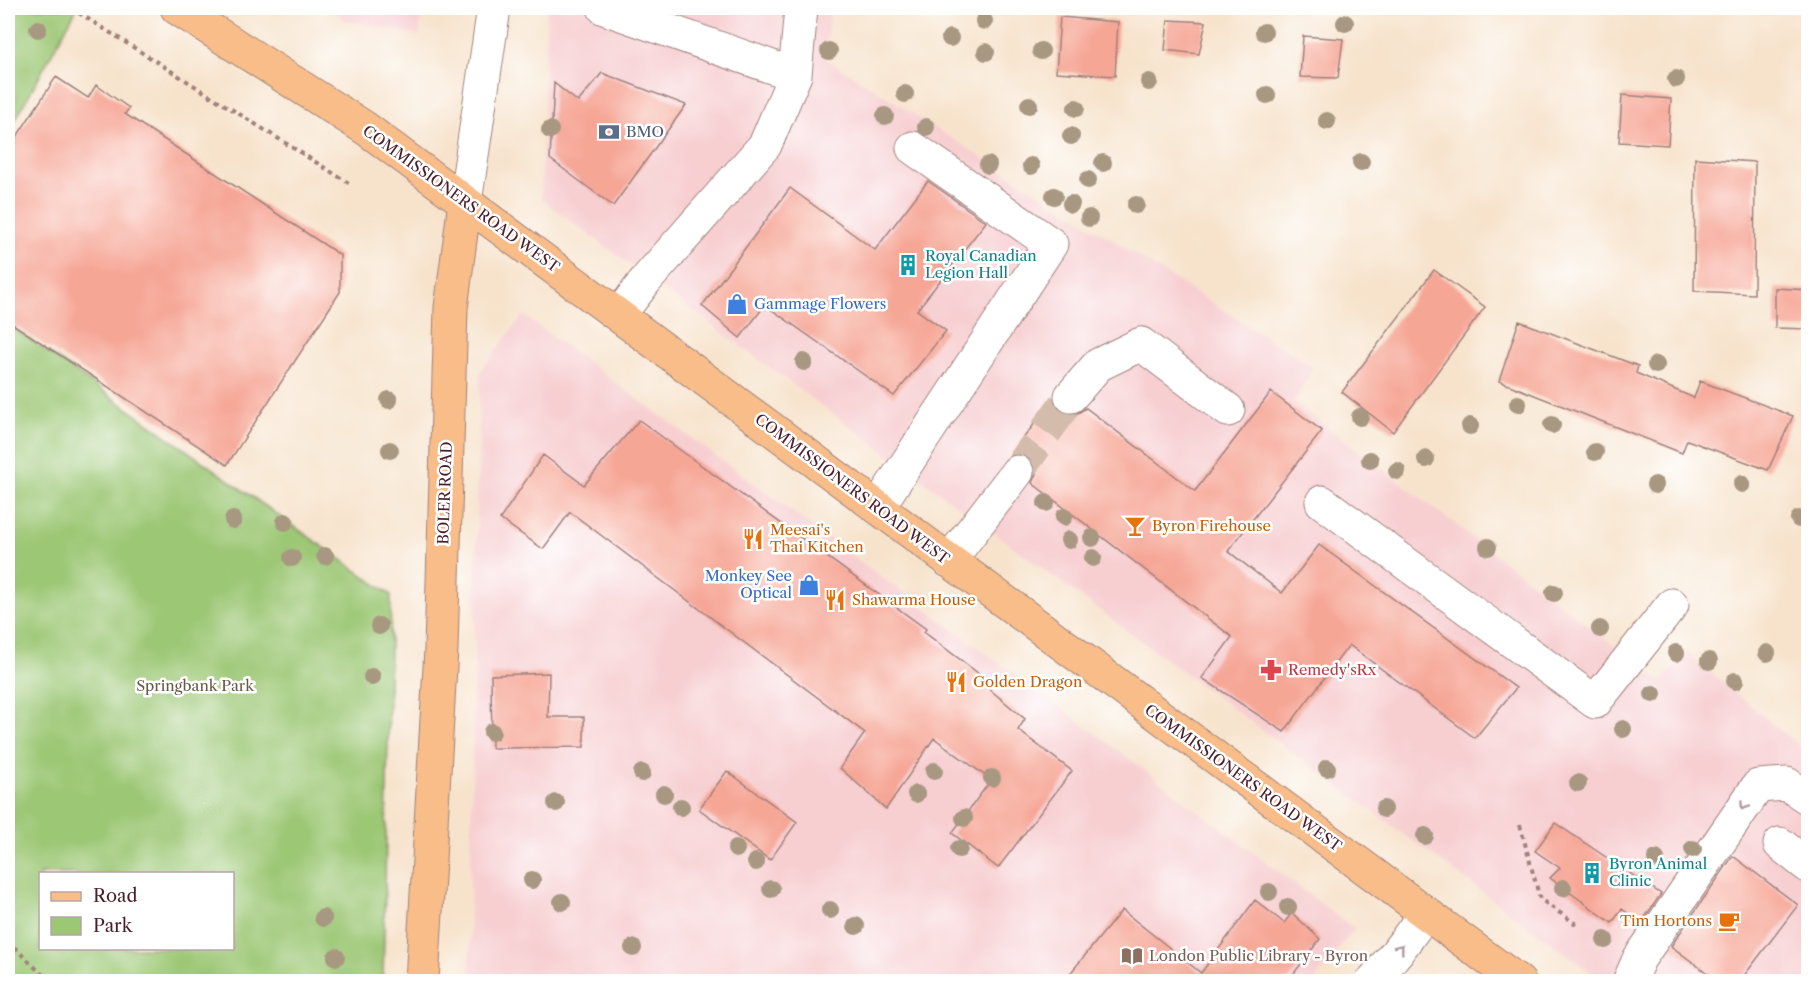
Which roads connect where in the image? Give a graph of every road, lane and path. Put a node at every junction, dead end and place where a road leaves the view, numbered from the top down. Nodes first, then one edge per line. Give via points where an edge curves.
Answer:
1 (72, 8) edge
2 (177, 8) edge
3 (494, 8) edge
4 (604, 8) edge
5 (801, 8) edge
6 (795, 75) junction
7 (913, 148) dead end
8 (352, 185) dead end
9 (465, 202) junction
10 (619, 315) junction
11 (1071, 396) tunnel mouth
12 (1228, 410) dead end
13 (1017, 472) tunnel mouth
14 (1322, 501) dead end
15 (878, 507) junction
16 (949, 561) junction
17 (1672, 604) dead end
18 (1809, 798) edge
19 (1520, 825) dead end
20 (1780, 844) dead end
21 (1809, 866) edge
22 (1426, 913) junction
23 (1576, 924) dead end
24 (8, 940) edge
25 (50, 981) edge
26 (422, 981) edge
27 (1372, 981) edge
28 (1519, 981) edge
29 (1629, 981) edge

1 - 8 path
2 - 9 main road, COMMISSIONERS ROAD WEST via 365,128
3 - 9 street, BOLER ROAD
4 - 6 street
5 - 6 street
6 - 10 street via 765,145
7 - 15 street via 1051,244
9 - 10 main road, COMMISSIONERS ROAD WEST
9 - 26 main road, BOLER ROAD via 451,308 441,649
10 - 15 main road, COMMISSIONERS ROAD WEST
11 - 12 street via 1098,364 1141,344
13 - 16 street
14 - 17 street via 1595,702
15 - 16 main road, COMMISSIONERS ROAD WEST
16 - 22 main road, COMMISSIONERS ROAD WEST
18 -> 29 street via 1787,784 1758,786 1639,959
19 - 23 path via 1540,900
20 - 21 street
27 -> 22 street
22 - 28 main road, COMMISSIONERS ROAD WEST
24 - 25 path

